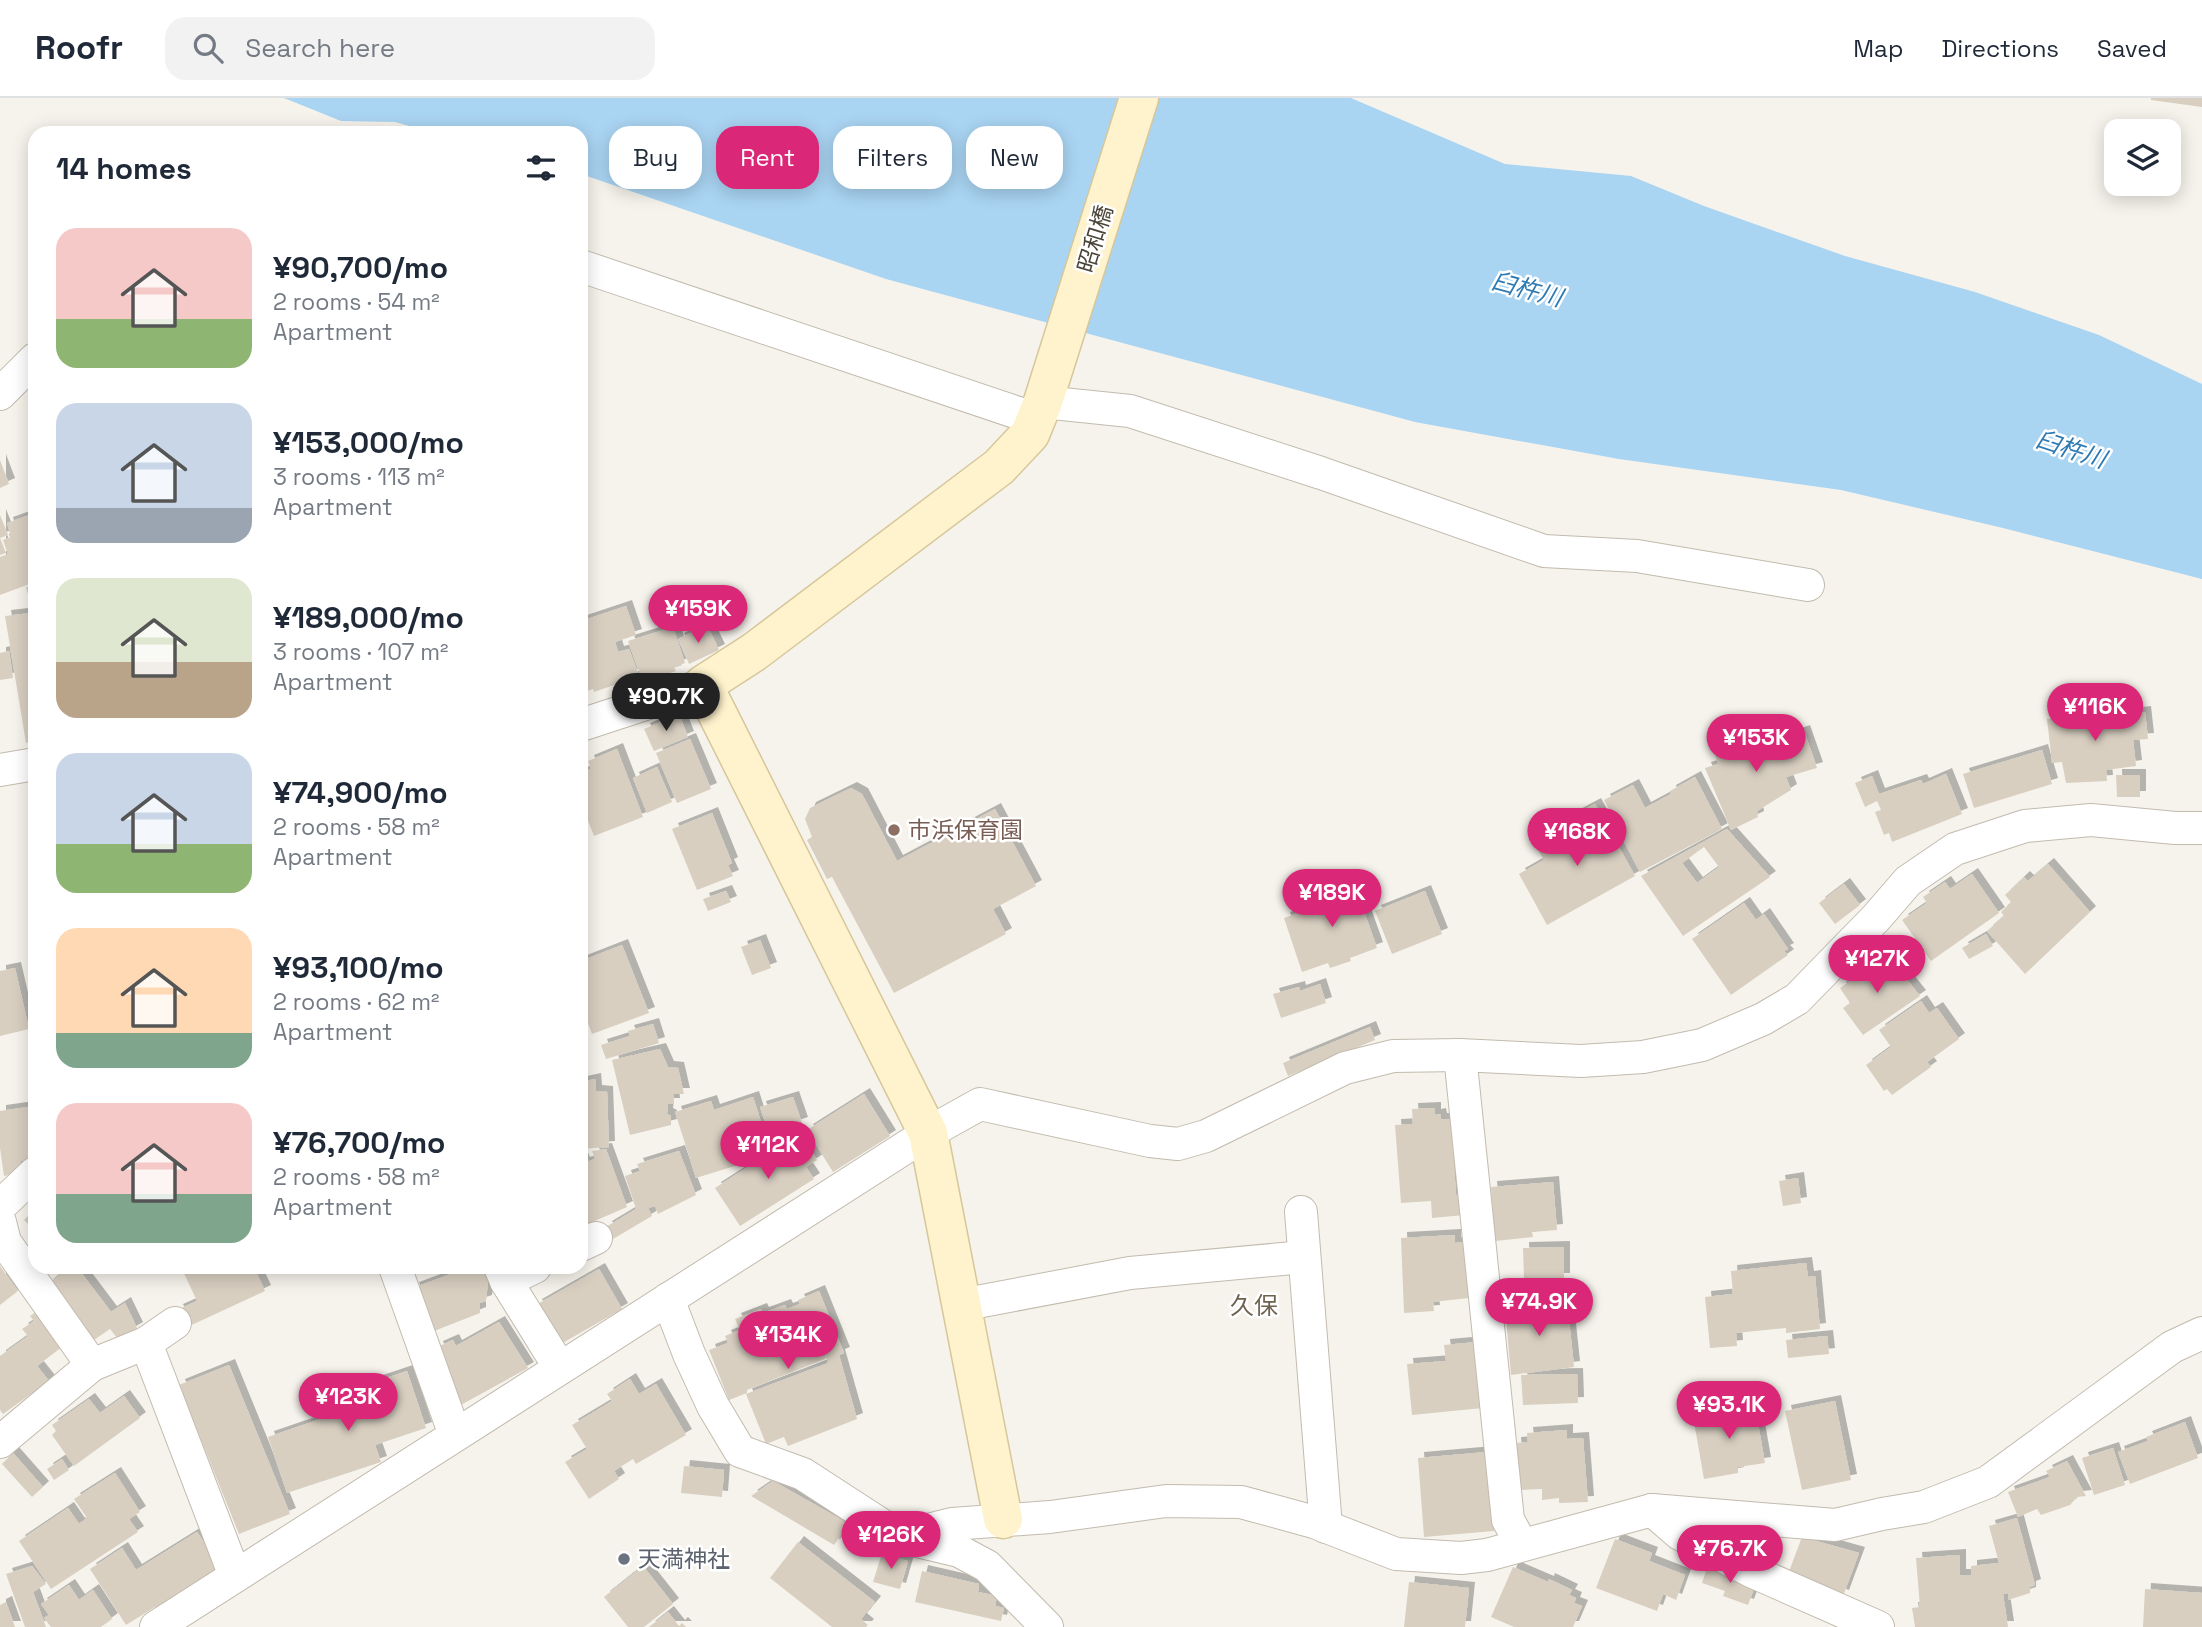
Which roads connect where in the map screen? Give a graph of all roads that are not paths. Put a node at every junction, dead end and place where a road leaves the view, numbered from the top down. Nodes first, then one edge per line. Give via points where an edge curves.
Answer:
1 (1139, 98) edge
2 (588, 268) edge
3 (28, 366) edge
4 (0, 394) edge
5 (1043, 400) junction
6 (1808, 585) dead end
7 (703, 685) junction
8 (588, 723) edge
9 (28, 765) edge
10 (0, 770) edge
11 (2202, 828) edge
12 (1460, 1055) junction
13 (928, 1133) junction
14 (28, 1179) edge
15 (1, 1202) edge
16 (1300, 1212) dead end
17 (1304, 1256) junction
18 (398, 1274) edge
19 (503, 1274) edge
20 (668, 1299) junction
21 (961, 1305) junction
22 (175, 1323) dead end
23 (2202, 1333) edge
24 (146, 1343) junction
25 (92, 1365) junction
26 (561, 1368) junction
27 (455, 1435) junction
28 (0, 1442) edge
29 (1652, 1510) junction
30 (1003, 1519) junction
31 (1326, 1527) junction
32 (900, 1537) junction
33 (1522, 1545) junction
34 (236, 1576) junction
35 (156, 1627) edge
36 (1047, 1627) edge
37 (1878, 1627) edge

1 - 5 street, 昭和橋
2 - 5 street
3 - 4 street
5 - 6 street via 1130,411 1544,551 1637,556
5 - 7 street, 昭和橋 via 1030,434 999,467 754,652
7 - 8 street
7 - 13 street
9 - 10 street
11 - 12 street via 2091,820 2025,826 1955,849 1908,881 1797,999 1702,1045 1643,1057 1581,1061
12 - 13 street via 1393,1056 1345,1068 1206,1136 1178,1144 980,1104
12 - 33 street via 1508,1520
13 - 20 street
13 - 21 street
14 - 15 street
15 - 25 street via 5,1242
16 - 17 street
17 - 21 street via 1130,1273
17 - 31 street
18 - 27 street
19 - 26 street
20 - 26 street
20 - 32 street via 688,1354 740,1451 803,1474
21 - 30 street
22 - 24 street
23 - 29 street via 2172,1347 1988,1482 1924,1507 1835,1525
24 - 25 street
24 - 34 street
25 - 28 street
26 - 27 street
27 - 34 street
29 - 33 street
29 - 37 street via 1680,1534 1751,1571
30 - 31 street via 1166,1501 1241,1502
30 - 32 street via 952,1524
31 - 33 street via 1410,1556 1461,1558
32 - 36 street via 959,1551 987,1566
34 - 35 street

